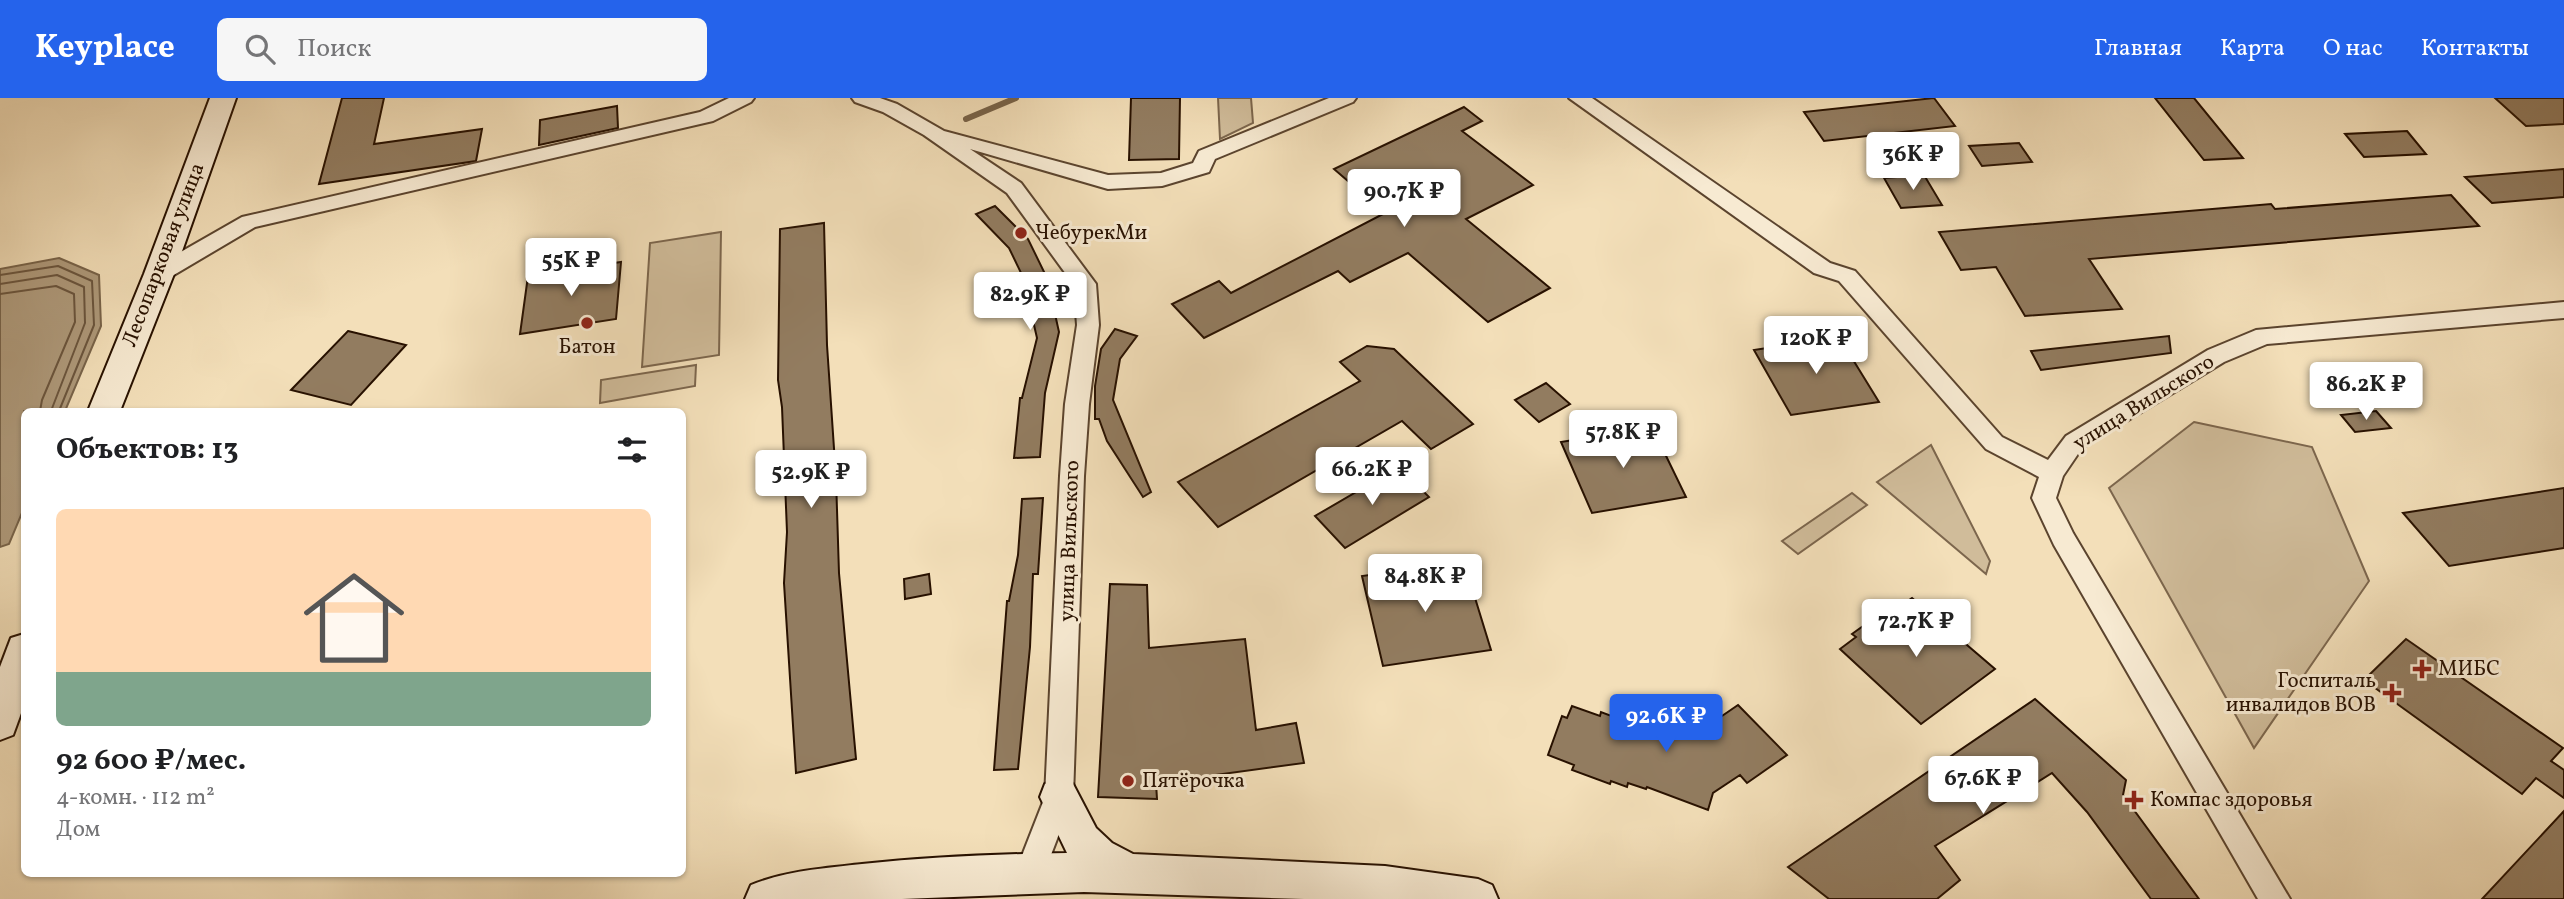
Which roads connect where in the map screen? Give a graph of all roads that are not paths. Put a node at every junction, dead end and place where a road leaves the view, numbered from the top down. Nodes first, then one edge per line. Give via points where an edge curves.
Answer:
1 (223, 98) edge
2 (744, 98) edge
3 (862, 98) edge
4 (1346, 98) edge
5 (1579, 98) edge
6 (931, 131) junction
7 (159, 274) junction
8 (2564, 310) edge
9 (105, 408) edge
10 (2052, 473) junction
11 (21, 658) edge
12 (0, 723) edge
13 (1059, 797) junction
14 (1031, 871) junction
15 (1129, 871) junction
16 (765, 899) edge
17 (1478, 899) edge
18 (2275, 899) edge

1 - 7 main road, Лесопарковая улица
2 - 7 street via 706,117 249,222
3 - 6 street
4 - 6 street via 1206,155 1202,167 1162,179 1108,182
5 - 10 street via 1822,268 1847,276 1994,443
6 - 13 street, улица Вильского via 1014,188 1085,284 1087,325 1072,476
7 - 9 main road, Лесопарковая улица
8 - 10 street, улица Вильского via 2264,336 2216,356 2074,442
10 - 18 street, улица Вильского via 2044,498 2063,538
11 - 12 main road
13 - 14 street, улица Вильского
13 - 15 main road via 1086,849
14 - 15 main road
14 - 16 main road via 812,888
15 - 17 main road via 1354,882

